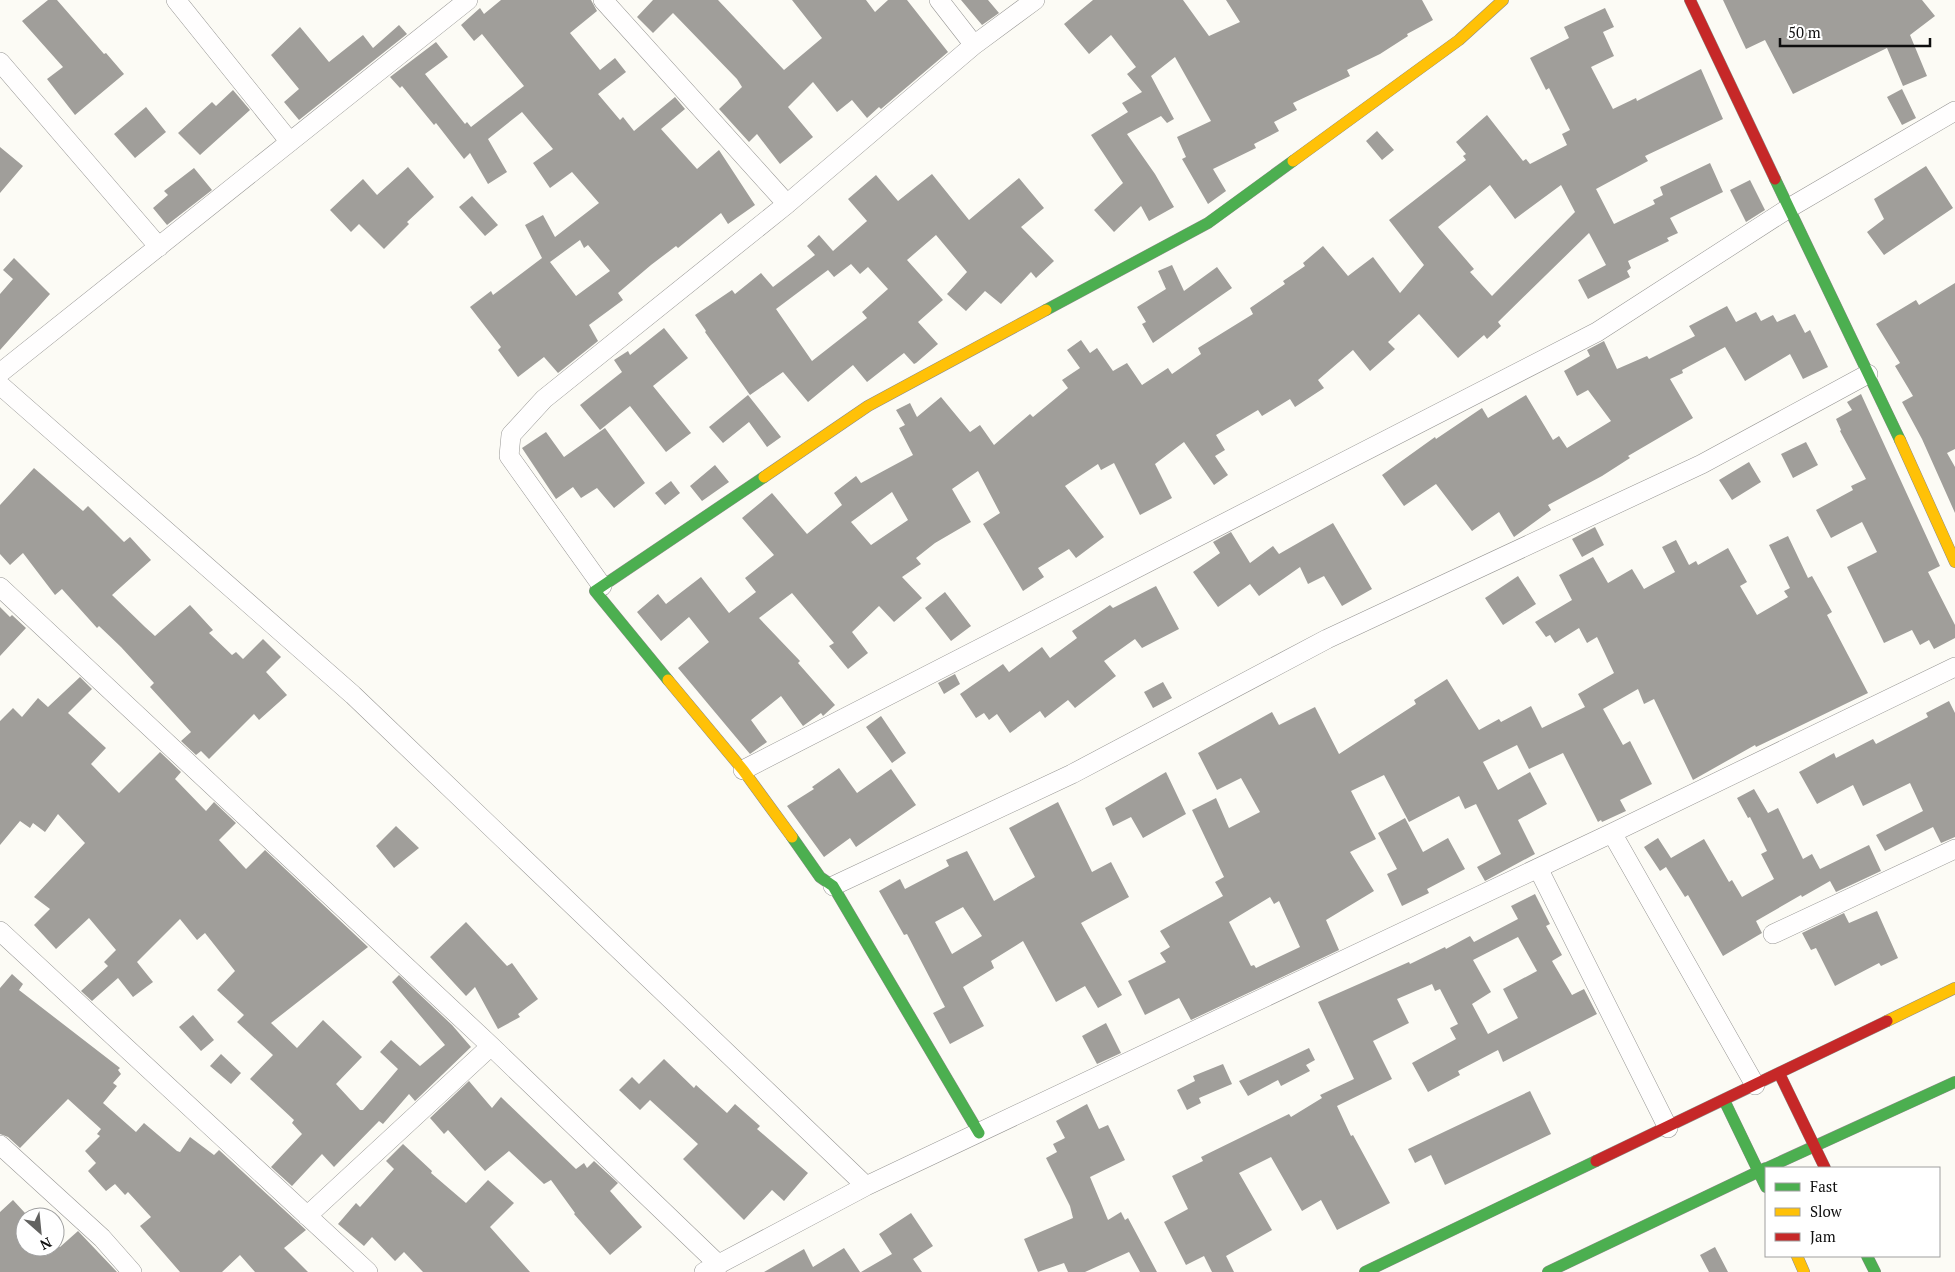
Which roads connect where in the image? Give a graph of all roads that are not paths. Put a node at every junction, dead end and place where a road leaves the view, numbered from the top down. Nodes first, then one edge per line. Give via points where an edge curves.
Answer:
1 (176, 0) edge
2 (468, 0) edge
3 (603, 0) edge
4 (939, 0) edge
5 (1035, 0) edge
6 (1504, 0) edge
7 (1690, 0) edge
8 (974, 45) junction
9 (0, 62) edge
10 (1955, 111) edge
11 (290, 142) junction
12 (787, 204) junction
13 (1789, 208) junction
14 (159, 247) junction
15 (0, 373) edge
16 (1868, 374) junction
17 (0, 385) edge
18 (1955, 562) edge
19 (602, 586) junction
20 (0, 587) edge
21 (1955, 667) edge
22 (742, 770) junction
23 (1612, 833) junction
24 (1955, 849) edge
25 (1538, 868) junction
26 (833, 886) junction
27 (0, 931) edge
28 (1773, 934) dead end
29 (1955, 988) edge
30 (492, 1046) junction
31 (1779, 1073) junction
32 (1955, 1082) edge
33 (1755, 1085) junction
34 (1724, 1100) junction
35 (1668, 1128) junction
36 (979, 1133) junction
37 (0, 1145) edge
38 (1814, 1146) junction
39 (1768, 1167) edge
40 (1824, 1167) edge
41 (1764, 1169) edge
42 (866, 1186) junction
43 (307, 1216) junction
44 (1797, 1257) edge
45 (1868, 1257) edge
46 (711, 1269) edge
47 (132, 1272) edge
48 (368, 1272) edge
49 (1365, 1272) edge
50 (1548, 1272) edge
51 (1804, 1272) edge
52 (1875, 1272) edge

1 - 11 street
2 - 11 street
3 - 12 street
4 - 8 street
5 - 8 street
6 - 19 street via 1459,40 1208,223 868,406
7 - 13 street
8 - 12 street
9 - 14 street
10 - 13 street
11 - 14 street
12 - 19 street via 544,399 510,435 509,456
13 - 16 street
13 - 22 street via 1597,332
14 - 15 street
16 - 18 street
16 - 26 street via 1702,464 1327,639 1072,774
17 - 42 street via 353,695
19 - 22 street via 595,591
20 - 30 street
21 - 23 street
22 - 26 street via 820,878
23 - 25 street
23 - 33 street
24 - 28 street
25 - 35 street
25 - 36 street
26 - 36 street
27 - 43 street
29 - 31 street
30 - 43 street
30 - 46 street
31 - 33 street
31 - 38 street
32 - 38 street
33 - 34 street
34 - 35 street
34 - 41 street
35 - 49 street
36 - 42 street
37 - 47 street via 102,1238
38 - 39 street
38 - 40 street
41 - 50 street
42 - 46 street
43 - 48 street
44 - 51 street
45 - 52 street

